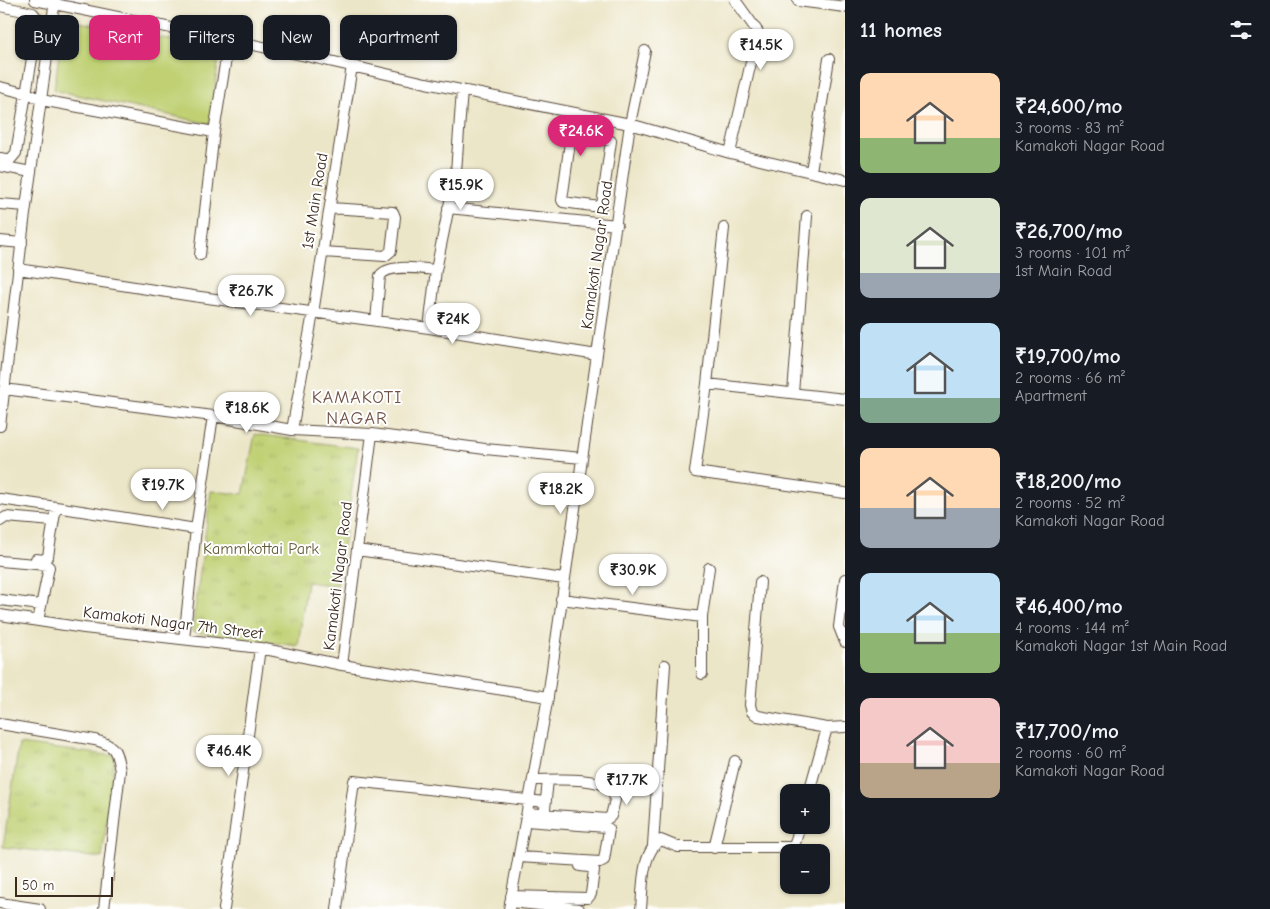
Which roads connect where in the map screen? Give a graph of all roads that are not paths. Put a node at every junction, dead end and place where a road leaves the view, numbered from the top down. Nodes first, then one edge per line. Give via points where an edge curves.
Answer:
1 (35, 0) edge
2 (735, 0) edge
3 (799, 0) edge
4 (55, 2) edge
5 (0, 6) edge
6 (845, 7) edge
7 (170, 27) edge
8 (253, 45) edge
9 (645, 51) dead end
10 (829, 59) dead end
11 (226, 60) edge
12 (352, 66) junction
13 (0, 87) edge
14 (462, 90) junction
15 (27, 94) junction
16 (41, 100) junction
17 (574, 113) junction
18 (630, 124) junction
19 (214, 132) junction
20 (572, 133) junction
21 (730, 153) junction
22 (0, 158) edge
23 (609, 162) junction
24 (625, 164) junction
25 (0, 166) edge
26 (811, 171) junction
27 (31, 172) junction
28 (845, 180) edge
29 (606, 183) junction
30 (622, 186) junction
31 (0, 204) edge
32 (26, 206) junction
33 (598, 207) junction
34 (330, 208) junction
35 (448, 208) junction
36 (807, 216) dead end
37 (596, 223) junction
38 (617, 225) junction
39 (724, 228) dead end
40 (0, 241) edge
41 (22, 243) junction
42 (323, 252) junction
43 (200, 255) dead end
44 (18, 269) junction
45 (436, 270) junction
46 (313, 313) junction
47 (376, 321) junction
48 (429, 328) junction
49 (597, 356) junction
50 (707, 384) junction
51 (4, 388) junction
52 (793, 393) junction
53 (845, 399) edge
54 (213, 416) junction
55 (0, 426) edge
56 (292, 430) junction
57 (372, 434) junction
58 (582, 458) junction
59 (845, 493) edge
60 (0, 499) edge
61 (56, 506) junction
62 (0, 521) edge
63 (53, 521) junction
64 (196, 530) junction
65 (357, 550) junction
66 (0, 555) edge
67 (0, 561) edge
68 (709, 568) dead end
69 (564, 579) junction
70 (845, 579) edge
71 (760, 582) dead end
72 (561, 599) junction
73 (0, 600) edge
74 (41, 605) junction
75 (0, 615) edge
76 (702, 617) junction
77 (38, 621) junction
78 (184, 639) junction
79 (845, 642) edge
80 (260, 648) junction
81 (342, 665) junction
82 (665, 665) dead end
83 (702, 674) dead end
84 (548, 697) junction
85 (0, 724) edge
86 (845, 727) edge
87 (827, 728) junction
88 (735, 761) dead end
89 (533, 780) junction
90 (548, 780) junction
91 (811, 784) edge
92 (531, 796) junction
93 (546, 797) junction
94 (544, 815) junction
95 (527, 817) junction
96 (798, 834) edge
97 (653, 844) junction
98 (714, 848) junction
99 (518, 860) junction
100 (0, 902) edge
101 (510, 902) edge
102 (530, 906) edge
103 (40, 909) edge
104 (104, 909) edge
105 (224, 909) edge
106 (337, 909) edge
107 (579, 909) edge
108 (641, 909) edge

1 - 4 street
2 - 21 street via 758,32
3 - 6 street
4 - 7 street
4 - 16 street
5 - 15 street via 33,13 37,18
8 - 12 street
9 - 18 street, Kamakoti Nagar Road
10 - 26 street
11 - 19 street
12 - 14 street
12 - 34 street, 1st Main Road
13 - 15 street
14 - 17 street
14 - 35 street via 456,172
15 - 16 street
15 - 22 street via 16,153 10,160
16 - 19 street
16 - 27 street
17 - 18 street
17 - 20 street
18 - 21 street
18 - 24 street, Kamakoti Nagar Road
19 - 43 street
20 - 23 street via 610,140
20 - 33 street via 562,201
21 - 26 street
23 - 24 street
23 - 29 street
24 - 30 street, Kamakoti Nagar Road
25 - 27 street
26 - 28 street
27 - 32 street
29 - 30 street
29 - 33 street via 602,205
30 - 38 street, Kamakoti Nagar Road
31 - 32 street
32 - 41 street
33 - 37 street
34 - 42 street, 1st Main Road
34 - 42 street via 393,212 391,251 385,256
35 - 37 street
35 - 45 street
36 - 52 street
37 - 38 street
38 - 49 street, Kamakoti Nagar Road
39 - 50 street
40 - 41 street
41 - 44 street
42 - 46 street, 1st Main Road
44 - 46 street
44 - 51 street
45 - 47 street via 391,268 382,272
45 - 48 street
46 - 47 street
46 - 56 street, 1st Main Road
47 - 48 street
48 - 49 street
49 - 58 street, Kamakoti Nagar Road
50 - 52 street
50 - 59 street via 695,472
51 - 54 street
51 - 55 street
52 - 53 street
54 - 56 street
54 - 64 street
56 - 57 street
57 - 58 street
57 - 65 street, Kamakoti Nagar Road
58 - 69 street, Kamakoti Nagar Road
60 - 61 street
61 - 63 street
61 - 64 street
62 - 63 street via 6,517
63 - 66 street via 46,559
64 - 78 street
65 - 69 street
65 - 81 street, Kamakoti Nagar Road
67 - 74 street via 47,565 49,569
68 - 76 street
69 - 72 street, Kamakoti Nagar Road
70 - 79 street via 839,627
71 - 87 street via 752,712 758,716
72 - 76 street
72 - 84 street, Kamakoti Nagar Road
73 - 74 street
74 - 77 street
75 - 77 street, Kamakoti Nagar 7th Street
76 - 83 street
77 - 78 street, Kamakoti Nagar 7th Street
78 - 80 street, Kamakoti Nagar 7th Street
80 - 81 street, Kamakoti Nagar 7th Street
80 - 105 street
81 - 84 street, Kamakoti Nagar Road
82 - 97 street
84 - 89 street, Kamakoti Nagar Road
85 - 104 street via 95,740 109,744 116,752 120,771
86 - 87 street
87 - 91 street
88 - 98 street
89 - 90 street
89 - 92 street, Kamakoti Nagar Road
90 - 93 street
90 - 94 street via 605,785 612,790 615,800 611,816 607,819
92 - 93 street
92 - 95 street, Kamakoti Nagar Road
92 - 106 street via 354,781
93 - 94 street
94 - 95 street
95 - 99 street, Kamakoti Nagar Road
95 - 99 street via 606,826 609,829 604,860
96 - 98 street via 794,847
97 - 98 street via 661,840 678,847
97 - 108 street via 646,862
99 - 101 street, Kamakoti Nagar Road
99 - 101 street via 593,868 591,894 588,898
100 - 103 street
101 - 102 street
102 - 107 street

